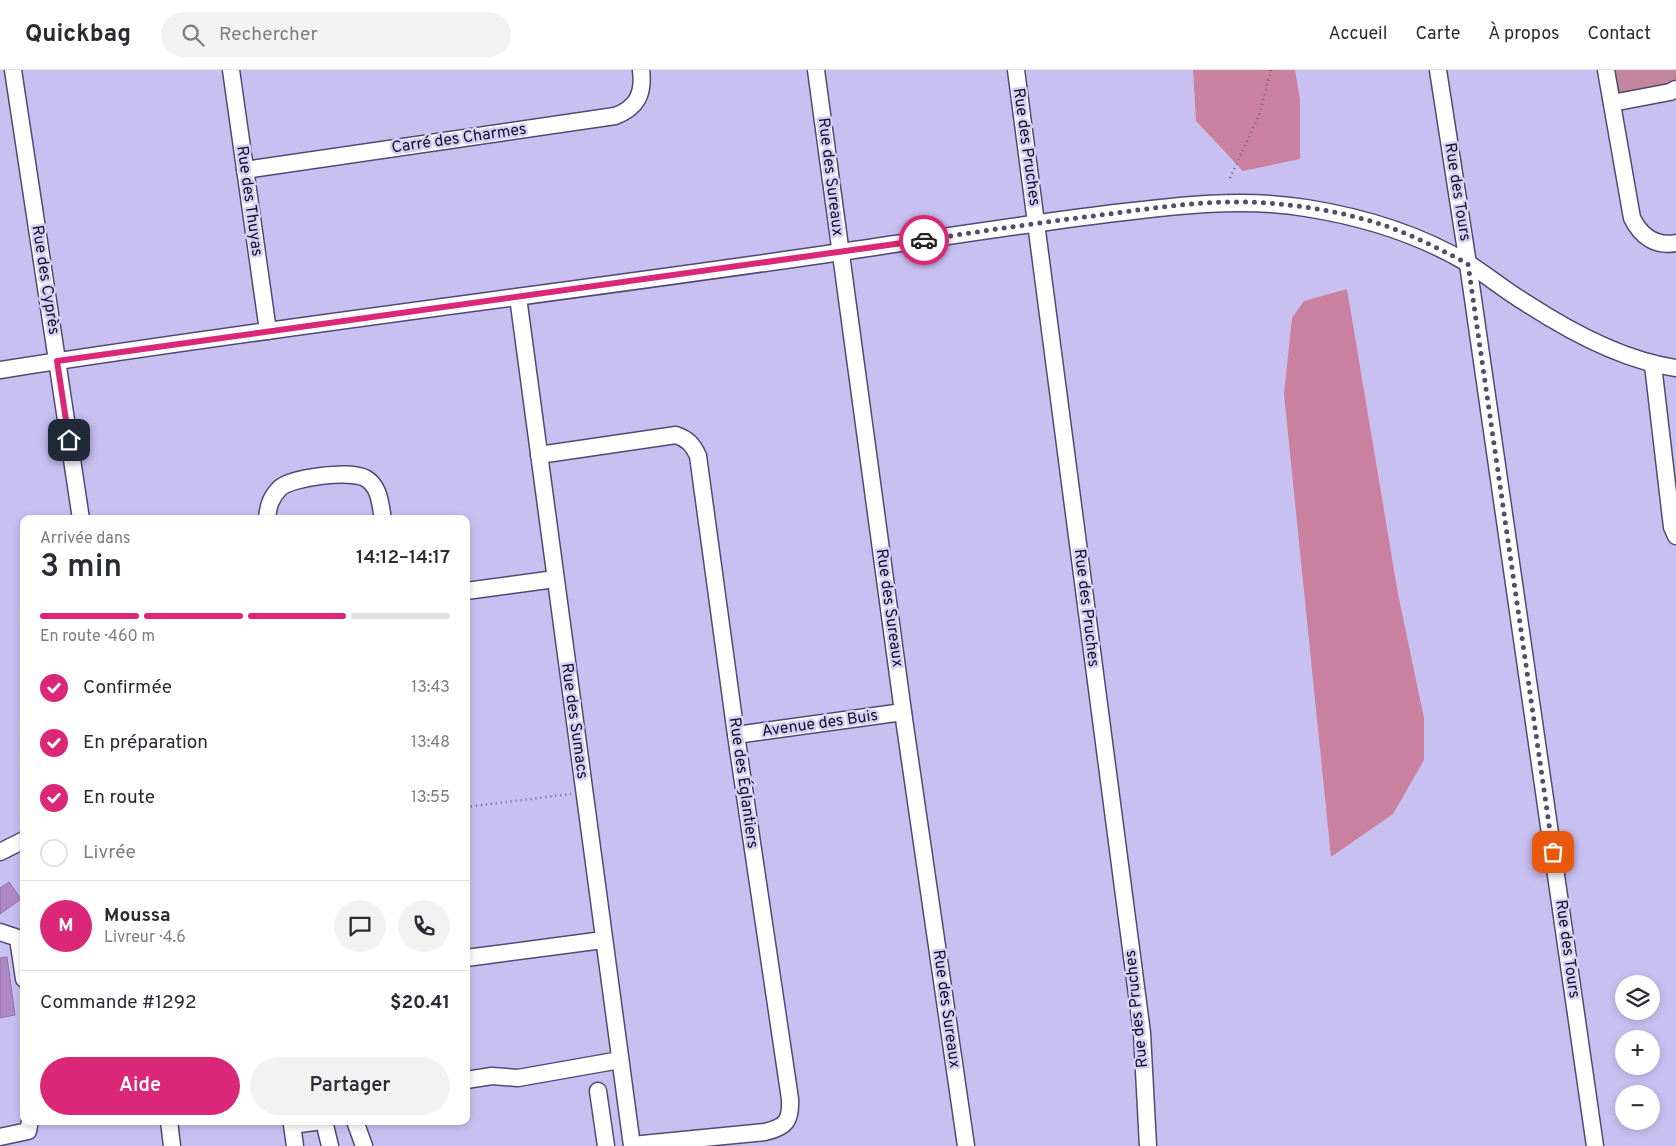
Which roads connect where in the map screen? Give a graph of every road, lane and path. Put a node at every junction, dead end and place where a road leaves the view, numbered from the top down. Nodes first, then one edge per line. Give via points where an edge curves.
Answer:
1 (13, 70) edge
2 (231, 70) edge
3 (641, 70) edge
4 (816, 70) edge
5 (1016, 70) edge
6 (1272, 70) edge
7 (1438, 70) edge
8 (1606, 70) edge
9 (1676, 89) edge
10 (1612, 103) junction
11 (244, 170) junction
12 (1230, 178) dead end
13 (1036, 222) junction
14 (1676, 243) edge
15 (840, 252) junction
16 (1468, 264) junction
17 (518, 297) junction
18 (268, 331) junction
19 (57, 361) junction
20 (1654, 365) junction
21 (1676, 368) edge
22 (0, 370) edge
23 (539, 455) junction
24 (80, 515) edge
25 (267, 515) edge
26 (382, 515) edge
27 (1676, 536) edge
28 (555, 579) junction
29 (470, 591) edge
30 (903, 712) junction
31 (736, 735) junction
32 (583, 792) junction
33 (470, 806) edge
34 (20, 842) edge
35 (0, 852) edge
36 (0, 932) edge
37 (603, 940) junction
38 (20, 952) edge
39 (470, 957) edge
40 (620, 1060) junction
41 (470, 1079) edge
42 (598, 1091) dead end
43 (29, 1125) edge
44 (169, 1125) edge
45 (292, 1125) edge
46 (324, 1125) edge
47 (356, 1125) edge
48 (0, 1137) edge
49 (632, 1145) edge
50 (172, 1146) edge
51 (295, 1146) edge
52 (330, 1146) edge
53 (364, 1146) edge
54 (606, 1146) edge
55 (966, 1146) edge
56 (1148, 1146) edge
57 (1595, 1146) edge

1 - 19 street, Rue des Cyprès
2 - 11 street, Rue des Thuyas
3 - 11 street, Carré des Charmes via 643,81 635,104 614,116
4 - 15 street, Rue des Sureaux
5 - 13 street, Rue des Pruches
6 - 12 path via 1260,113
7 - 16 street, Rue des Tours
8 - 10 street
9 - 10 street
10 - 14 street via 1632,218 1647,238
11 - 18 street, Rue des Thuyas
13 - 15 street
13 - 16 street via 1190,204 1244,202 1304,207 1368,220 1422,240
13 - 56 street, Rue des Pruches via 1142,1033
15 - 17 street
15 - 30 street, Rue des Sureaux
16 - 20 street via 1527,304 1599,344
16 - 57 street, Rue des Tours
17 - 18 street
17 - 23 street, Rue des Sumacs
18 - 19 street
19 - 22 street
19 - 24 street, Rue des Cyprès
20 - 21 street
20 - 27 street via 1672,527
23 - 28 street, Rue des Sumacs
23 - 31 street, Rue des Églantiers via 667,435 684,438 692,445 698,456
25 - 26 street via 272,496 281,486 292,480 342,474 366,478 374,486
28 - 29 street
28 - 32 street, Rue des Sumacs
30 - 31 street, Avenue des Buis
30 - 55 street, Rue des Sureaux
31 - 49 street, Rue des Églantiers via 790,1099 787,1122 765,1132
32 - 33 path
32 - 37 street, Rue des Sumacs
34 - 35 street
36 - 38 street via 18,938
37 - 39 street
37 - 40 street, Rue des Sumacs
40 - 41 street via 518,1078 492,1076
40 - 49 street, Rue des Sumacs
42 - 54 street
43 - 48 street via 28,1131
44 - 50 street
45 - 51 street
46 - 52 street
47 - 53 street

